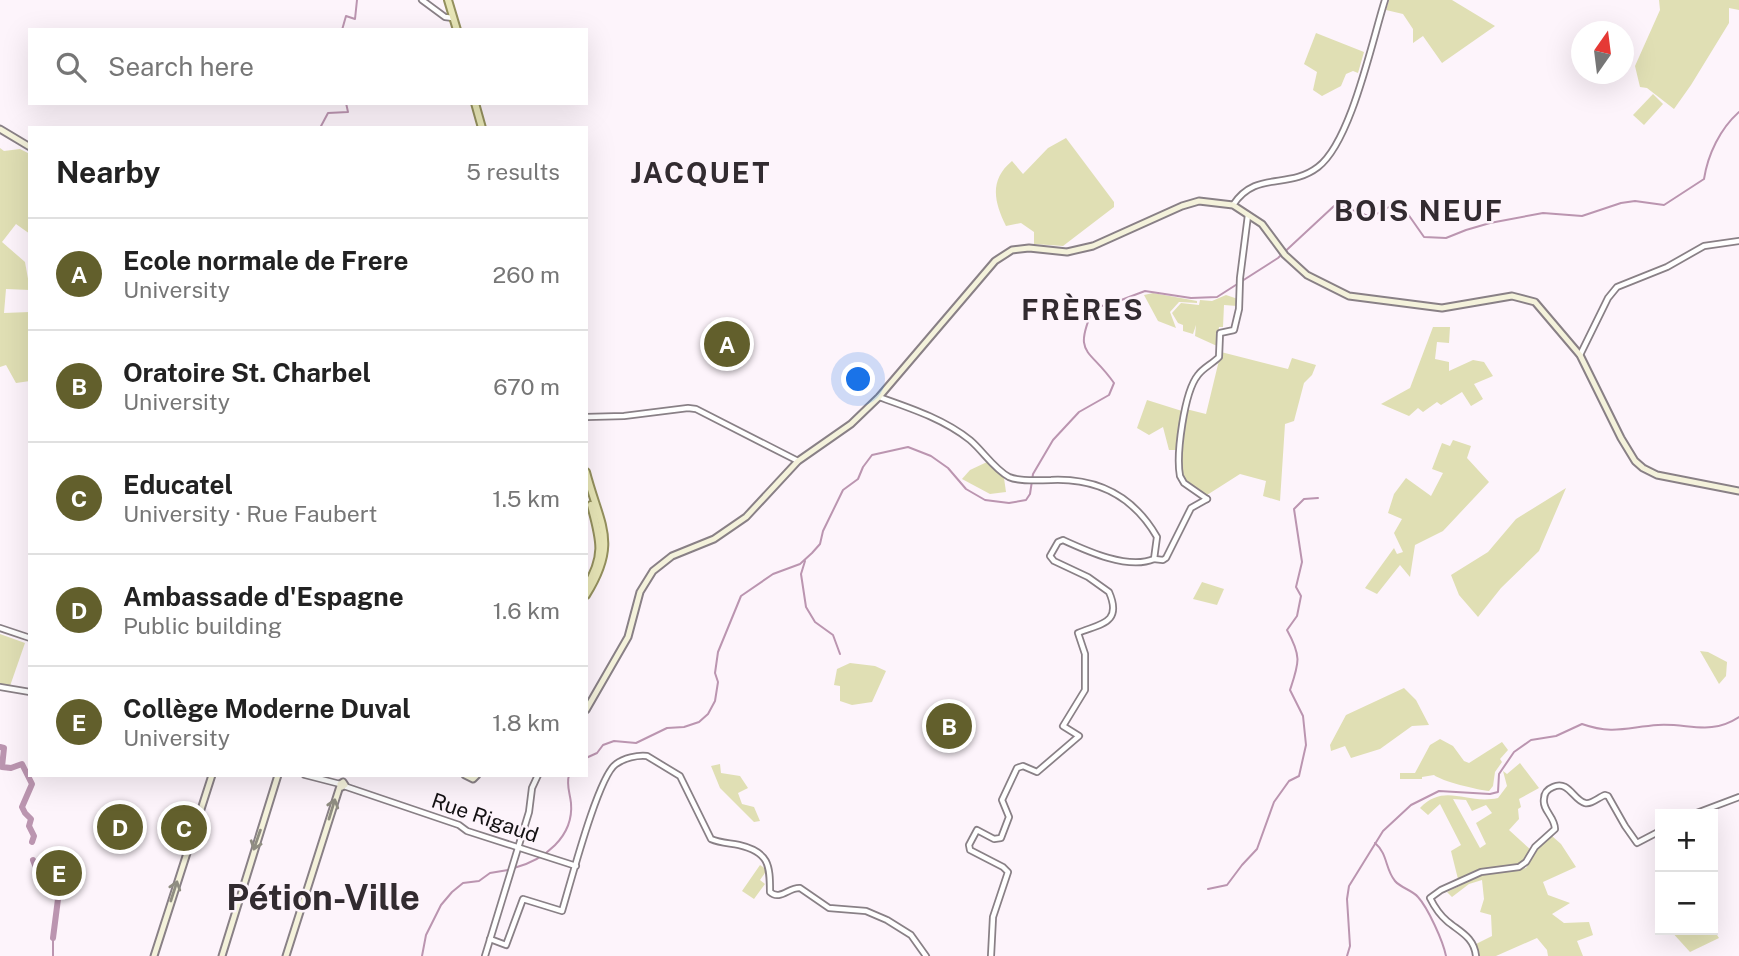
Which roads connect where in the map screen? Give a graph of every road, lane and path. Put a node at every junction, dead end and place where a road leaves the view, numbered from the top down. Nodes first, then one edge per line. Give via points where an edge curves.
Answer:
1 (422, 0) edge
2 (446, 0) edge
3 (1385, 0) edge
4 (452, 18) junction
5 (454, 28) edge
6 (477, 105) edge
7 (483, 126) edge
8 (0, 129) edge
9 (28, 146) edge
10 (1233, 205) junction
11 (1248, 214) junction
12 (1739, 241) edge
13 (1580, 355) junction
14 (879, 397) junction
15 (588, 417) edge
16 (798, 461) junction
17 (588, 479) edge
18 (1739, 491) edge
19 (588, 494) edge
20 (1154, 559) junction
21 (588, 582) edge
22 (588, 591) edge
23 (0, 628) edge
24 (28, 637) edge
25 (0, 687) edge
26 (28, 692) edge
27 (588, 707) edge
28 (211, 777) edge
29 (277, 777) edge
30 (313, 777) edge
31 (336, 777) edge
32 (347, 777) edge
33 (537, 777) edge
34 (342, 784) junction
35 (1739, 797) edge
36 (1707, 809) edge
37 (1655, 834) edge
38 (518, 847) junction
39 (576, 866) junction
40 (490, 939) junction
41 (154, 956) edge
42 (222, 956) edge
43 (286, 956) edge
44 (485, 956) edge
45 (926, 956) edge
46 (991, 956) edge
47 (1476, 956) edge

1 - 4 street
2 - 4 main road
3 - 10 street via 1357,92 1325,161 1305,175 1247,188
4 - 5 main road
6 - 7 main road
8 - 9 main road
10 - 11 main road
10 - 14 main road via 1190,204 1093,246 1067,252 1012,250 991,264
11 - 13 main road via 1307,275 1353,297 1442,308 1503,297 1530,299
11 - 20 street via 1234,330 1220,333 1219,357 1198,375 1185,411 1180,476 1207,499 1191,508 1166,558
12 - 13 street via 1704,246 1612,291
13 - 18 main road via 1621,439 1643,468 1657,475
14 - 16 main road via 836,436
14 - 20 street via 950,427 1010,478 1077,482 1121,495 1157,537
15 - 16 street via 696,409
16 - 27 main road via 746,517 653,571 640,592 625,644
17 - 22 main road via 606,540 603,564
19 - 21 main road via 601,553
20 - 46 street via 1142,563 1104,557 1063,540 1050,556 1111,596 1110,620 1078,633 1085,690 1063,726 1079,736 1037,772 1017,768 1003,797 1009,817 1000,838 977,830 968,845 1008,872 993,916
23 - 24 street
25 - 26 street
41 -> 28 main road
29 -> 42 main road
30 - 34 street, Rue Rigaud
31 - 34 main road
32 - 34 main road
33 - 38 street
34 - 38 street, Rue Rigaud
43 -> 34 main road
35 - 36 street
37 - 47 street via 1637,843 1608,796 1585,803 1567,787 1551,788 1544,805 1555,829 1526,862 1508,870 1481,872 1430,898 1447,921 1473,943
38 - 39 street, Rue Rigaud
38 - 40 street
39 - 40 street via 562,911 523,899 506,945
39 - 45 street via 609,771 629,758 647,756 680,776 710,839 746,848 766,859 773,895 796,887 829,908 866,911 911,935
40 - 44 street

